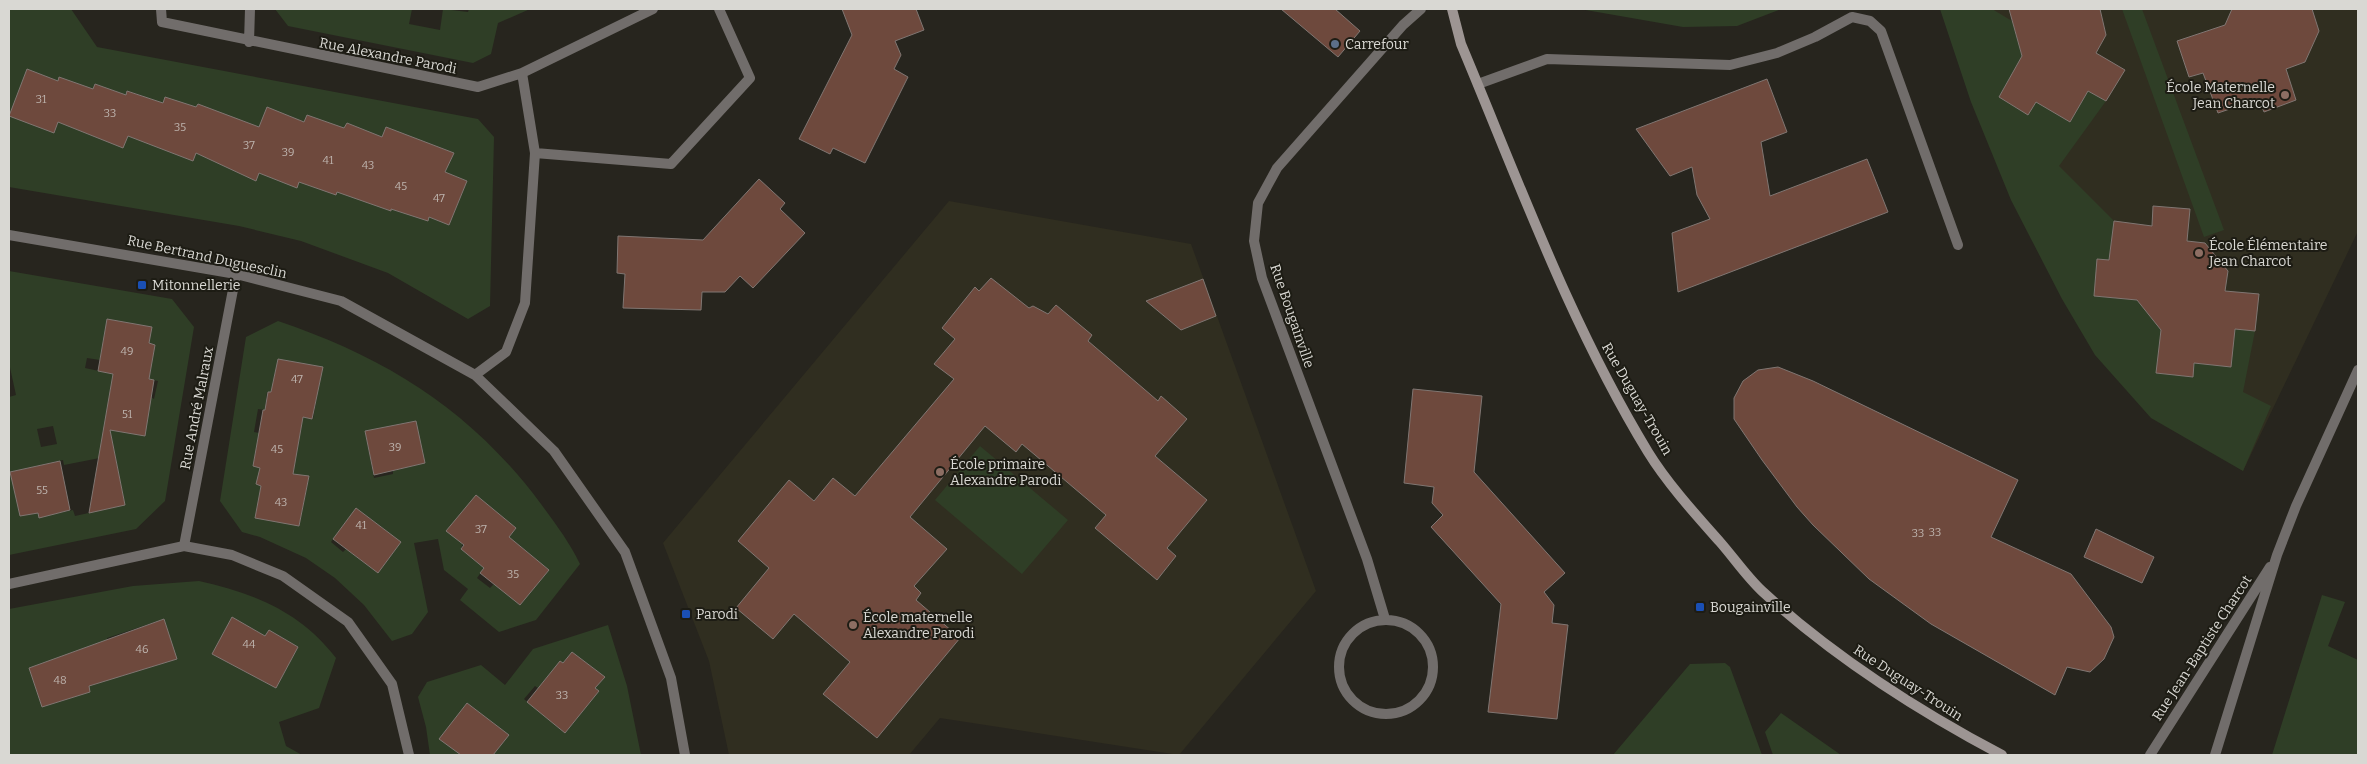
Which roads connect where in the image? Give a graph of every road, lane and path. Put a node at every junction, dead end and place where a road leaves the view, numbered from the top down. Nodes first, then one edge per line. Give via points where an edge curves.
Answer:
1 (161, 9) edge
2 (250, 9) edge
3 (653, 9) edge
4 (719, 9) edge
5 (1420, 9) edge
6 (1452, 9) edge
7 (248, 42) junction
8 (522, 73) junction
9 (1478, 84) junction
10 (535, 153) junction
11 (9, 235) edge
12 (1958, 245) dead end
13 (236, 274) junction
14 (2358, 370) edge
15 (474, 375) junction
16 (184, 546) junction
17 (2277, 555) junction
18 (9, 584) edge
19 (1384, 619) junction
20 (409, 755) edge
21 (685, 755) edge
22 (2002, 755) edge
23 (2150, 755) edge
24 (2215, 755) edge

1 - 7 street, Rue Alexandre Parodi via 162,22
2 - 7 street
3 - 8 street, Rue Alexandre Parodi
4 - 10 street via 750,78 671,164
5 - 19 street, Rue Bougainville via 1278,168 1258,203 1254,241 1262,278 1367,559
6 - 9 main road, Rue Duguay-Trouin via 1461,44
7 - 8 street, Rue Alexandre Parodi via 478,87
8 - 10 street
9 - 12 street via 1547,60 1730,65 1777,54 1852,17 1870,21 1880,31
9 - 22 main road, Rue Duguay-Trouin via 1568,297 1599,363 1649,454 1761,590 1852,664 1943,724
10 - 15 street via 525,303 506,352
11 - 13 street, Rue Bertrand Duguesclin
13 - 15 street, Rue Bertrand Duguesclin via 341,302
13 - 16 street, Rue André Malraux
14 - 17 street, Rue Jean-Baptiste Charcot
15 - 21 street, Rue Bertrand Duguesclin via 554,451 625,552 671,678
16 - 18 street
16 - 20 street via 232,555 283,576 348,622 392,684
17 - 23 street, Rue Jean-Baptiste Charcot
17 - 24 street, Rue Jean-Baptiste Charcot
19 - 19 street via 1354,631 1344,644 1339,660 1346,692 1356,704 1387,714 1408,708 1426,694 1434,665 1431,650 1418,632 1400,621

